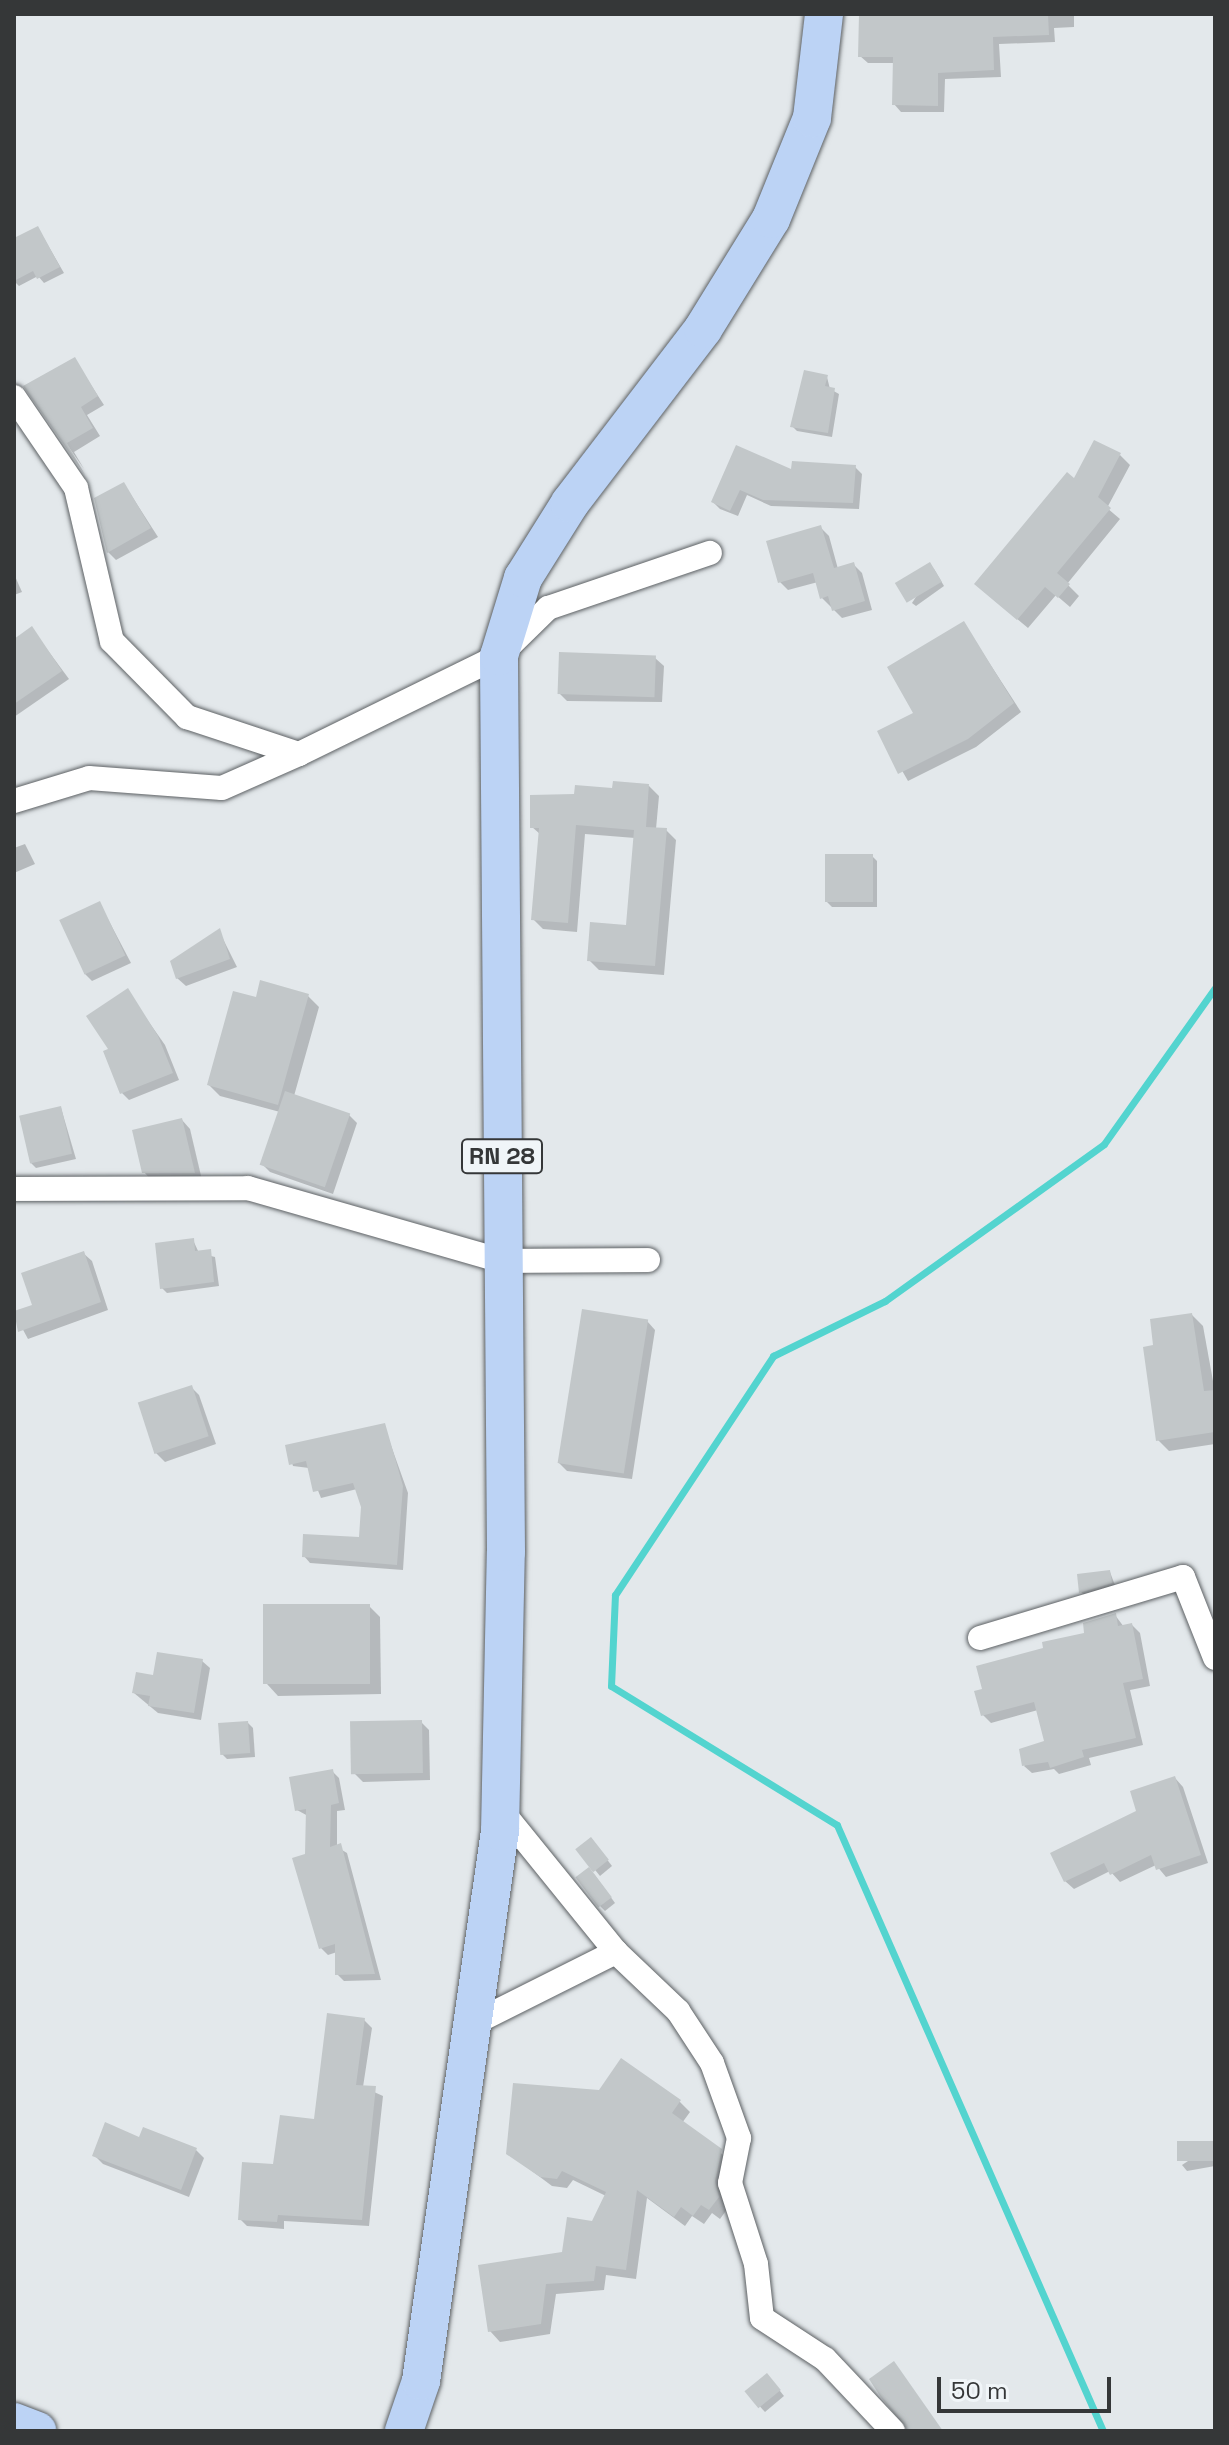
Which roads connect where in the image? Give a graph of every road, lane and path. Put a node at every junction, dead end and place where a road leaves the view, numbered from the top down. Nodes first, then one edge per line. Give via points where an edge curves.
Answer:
1 (824, 14) edge
2 (14, 397) edge
3 (710, 553) dead end
4 (499, 656) junction
5 (299, 754) junction
6 (14, 801) edge
7 (14, 1189) edge
8 (648, 1260) dead end
9 (503, 1261) junction
10 (980, 1638) dead end
11 (1215, 1658) edge
12 (501, 1810) junction
13 (616, 1952) junction
14 (474, 2023) junction
15 (14, 2422) edge
16 (409, 2428) edge
17 (37, 2431) edge
18 (893, 2431) edge

1 - 4 main road, RN 28 via 812,118 771,219 703,329 570,503 523,578
2 - 5 street via 76,488 112,641 187,717
3 - 4 street via 548,608
4 - 5 street
4 - 9 main road, RN 28
5 - 6 street via 222,788 89,778
7 - 9 street via 248,1188
8 - 9 street
9 - 12 main road, RN 28 via 506,1552
10 - 11 street via 1183,1577
12 - 13 street
12 - 14 main road, RN 28
13 - 14 street
13 - 18 street via 678,2011 712,2063 739,2138 730,2183 756,2264 762,2318 825,2359
14 - 16 main road, RN 28 via 421,2381
15 - 17 main road

